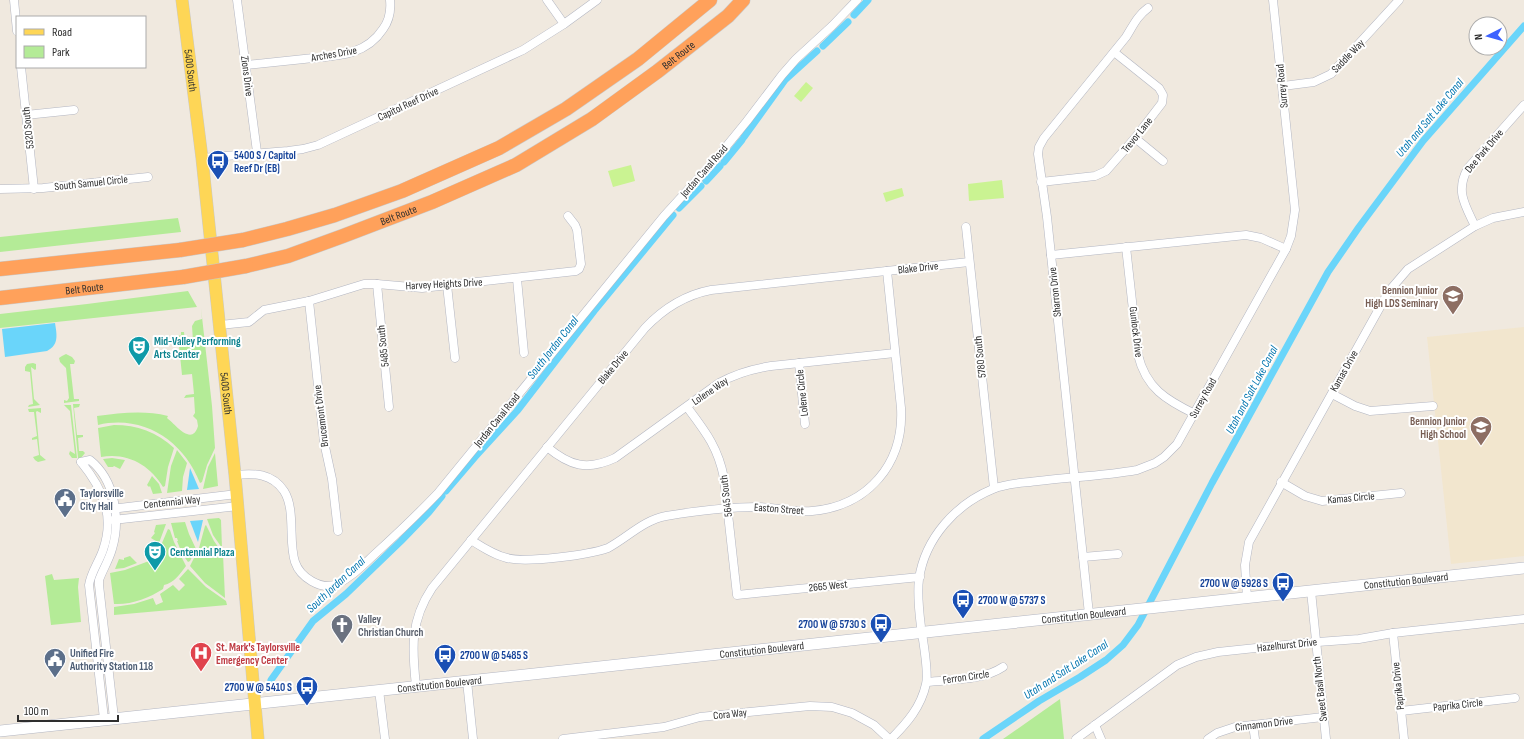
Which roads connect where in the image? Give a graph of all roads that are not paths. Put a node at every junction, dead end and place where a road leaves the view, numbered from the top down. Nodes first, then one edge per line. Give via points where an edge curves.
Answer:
1 (14, 0) edge
2 (182, 0) edge
3 (238, 0) edge
4 (390, 0) edge
5 (547, 0) edge
6 (597, 0) edge
7 (710, 0) edge
8 (743, 0) edge
9 (857, 0) edge
10 (1273, 0) edge
11 (1399, 0) edge
12 (1148, 8) dead end
13 (16, 21) edge
14 (564, 24) junction
15 (1114, 52) junction
16 (246, 65) junction
17 (21, 68) edge
18 (1283, 86) junction
19 (1524, 106) edge
20 (74, 110) dead end
21 (26, 115) junction
22 (1134, 138) junction
23 (257, 152) junction
24 (202, 158) junction
25 (1163, 161) dead end
26 (148, 177) dead end
27 (1041, 182) junction
28 (0, 189) edge
29 (34, 189) junction
30 (1524, 212) edge
31 (568, 216) dead end
32 (1475, 226) junction
33 (966, 227) dead end
34 (1126, 247) junction
35 (1286, 249) junction
36 (1051, 255) junction
37 (969, 262) junction
38 (0, 269) edge
39 (887, 271) junction
40 (517, 279) junction
41 (377, 284) junction
42 (447, 286) junction
43 (0, 298) edge
44 (309, 301) junction
45 (220, 325) junction
46 (524, 353) dead end
47 (895, 353) junction
48 (455, 358) dead end
49 (799, 363) junction
50 (1332, 394) junction
51 (1433, 406) dead end
52 (389, 407) dead end
53 (686, 407) junction
54 (1195, 414) junction
55 (805, 424) dead end
56 (546, 447) junction
57 (235, 475) junction
58 (1074, 477) junction
59 (1281, 482) junction
60 (994, 488) junction
61 (1401, 493) dead end
62 (237, 500) junction
63 (115, 508) junction
64 (106, 509) junction
65 (728, 509) junction
66 (112, 520) junction
67 (338, 531) dead end
68 (471, 540) junction
69 (1118, 554) dead end
70 (1083, 557) junction
71 (1524, 568) edge
72 (920, 577) junction
73 (1311, 591) junction
74 (737, 596) joint
75 (1247, 598) junction
76 (1089, 614) junction
77 (1524, 619) edge
78 (922, 632) junction
79 (1393, 633) junction
80 (1315, 642) junction
81 (1003, 667) dead end
82 (467, 681) junction
83 (927, 682) junction
84 (416, 686) junction
85 (379, 690) junction
86 (1514, 698) dead end
87 (254, 704) junction
88 (1401, 711) junction
89 (1323, 717) junction
90 (109, 719) junction
91 (1095, 725) junction
92 (1254, 725) junction
93 (0, 731) edge
94 (258, 739) edge
95 (385, 739) edge
96 (473, 739) edge
97 (563, 739) edge
98 (890, 739) edge
99 (1076, 739) edge
100 (1102, 739) edge
101 (1208, 739) edge
102 (1255, 739) edge
103 (1326, 739) edge
104 (1404, 739) edge

1 - 13 street
2 - 24 main road, 5400 South
3 - 16 street, Zions Drive
4 - 16 street, Arches Drive via 389,17 385,27 375,40 363,49 344,54
5 - 14 street
6 - 14 street, Capitol Reef Drive
7 - 38 highway, Belt Route, bridge via 638,59 566,109 499,148 402,191 335,215 243,240 180,250
8 - 43 highway, Belt Route, bridge via 728,16 592,119 516,165 432,202 288,256 246,266 183,277
9 - 57 street, Jordan Canal Road via 782,75 716,159 664,216 438,493 354,573 335,585 319,584 305,577 295,561 289,510 284,492 266,476 249,473
10 - 18 street, Surrey Road
11 - 18 street, Saddle Way via 1331,74 1314,82
12 - 15 street, Sharron Drive via 1135,20
14 - 23 street, Capitol Reef Drive via 523,50 318,145 303,149
15 - 22 street, Trevor Lane via 1159,88 1163,95 1162,103
15 - 27 street, Sharron Drive via 1041,143 1038,154
16 - 23 street, Zions Drive
17 - 21 street, 5320 South
18 - 35 street, Surrey Road via 1295,210
19 - 32 street, Dee Park Drive via 1464,175 1461,193
20 - 21 street
21 - 29 street, 5320 South
22 - 25 street
22 - 27 street, Trevor Lane via 1109,169 1102,173
23 - 24 street, Capitol Reef Drive
24 - 45 main road, 5400 South
26 - 29 street, South Samuel Circle
27 - 36 street, Sharron Drive
28 - 29 street, South Samuel Circle
30 - 32 street, Kamas Drive via 1493,218
31 - 40 street, Harvey Heights Drive via 577,230 581,264 579,269
32 - 50 street, Kamas Drive via 1419,260 1399,278 1389,290
33 - 37 street, 5780 South
34 - 35 street via 1246,235 1261,238
34 - 36 street
34 - 54 street, Gunlock Drive via 1140,365 1155,389 1170,401
35 - 54 street, Surrey Road
36 - 58 street, Sharron Drive
37 - 39 street, Blake Drive
37 - 60 street, 5780 South
39 - 47 street, Easton Street
39 - 56 street, Blake Drive via 711,290 674,304 645,328
40 - 42 street, Harvey Heights Drive
40 - 46 street
41 - 42 street, Harvey Heights Drive via 416,288
41 - 44 street, Harvey Heights Drive via 364,284
41 - 52 street, 5485 South
42 - 48 street
44 - 45 street, Harvey Heights Drive via 264,310 249,322
44 - 67 street, Brucemont Drive via 324,442 332,479
45 - 57 main road, 5400 South
47 - 49 street, Lolene Way
47 - 65 street, Easton Street via 901,426 891,462 876,482 852,500 826,509 805,512 759,507
49 - 53 street, Lolene Way via 754,368 736,374
49 - 55 street, Lolene Circle
50 - 51 street via 1370,411
50 - 59 street, Kamas Drive
53 - 56 street, Lolene Way via 605,463 587,466 573,464
53 - 65 street, 5645 South via 705,431 719,455
54 - 58 street, Surrey Road via 1177,444 1164,457 1146,468
56 - 68 street, Blake Drive
57 - 62 main road, 5400 South
58 - 60 street, Surrey Road
58 - 70 street, Sharron Drive
59 - 61 street, Kamas Circle via 1305,496 1322,501
59 - 75 street, Kamas Drive via 1247,549 1244,565
60 - 72 street, Surrey Road via 960,508 940,528 927,551
62 - 63 street, Centennial Way
62 - 66 street, Centennial Way
62 - 87 main road, 5400 South
63 - 64 street, Centennial Way
63 - 64 street via 108,484 99,469 90,460 81,462 98,485
63 - 66 street
64 - 66 street
65 - 68 street, Easton Street via 658,518 608,548 577,555 530,560 507,559 495,555
65 - 74 street, 5645 South
66 - 90 street via 89,585
68 - 84 street, Blake Drive via 432,588 420,610 413,638
69 - 70 street
70 - 76 street, Sharron Drive
71 - 73 main road, Constitution Boulevard
72 - 74 street, 2665 West
72 - 78 street, Surrey Road via 918,603
73 - 75 main road, Constitution Boulevard
73 - 80 street, Sweet Basil North
75 - 76 main road, Constitution Boulevard
76 - 78 main road, Constitution Boulevard
77 - 79 street, Hazelhurst Drive
78 - 82 main road, Constitution Boulevard
78 - 83 street, Surrey Road
79 - 80 street, Hazelhurst Drive via 1360,639
79 - 88 street, Paprika Drive
80 - 89 street, Sweet Basil North
80 - 91 street, Hazelhurst Drive via 1218,652 1196,657 1177,665
81 - 83 street, Ferron Circle via 986,676
82 - 84 main road, Constitution Boulevard
82 - 96 street
83 - 98 street via 913,715
84 - 85 main road, Constitution Boulevard
85 - 87 main road, Constitution Boulevard
85 - 95 street
86 - 88 street, Paprika Circle
87 - 90 main road, Constitution Boulevard
87 - 94 main road, 5400 South
88 - 104 street, Paprika Drive
89 - 92 street, Cinnamon Drive
89 - 103 street, Sweet Basil North
90 - 93 main road, Constitution Boulevard
91 - 99 street, Hazelhurst Drive
91 - 100 street
92 - 101 street, Cinnamon Drive via 1226,730
92 - 102 street
97 - 98 street, Cora Way via 664,727 700,717 810,706 832,707 852,713 874,725

